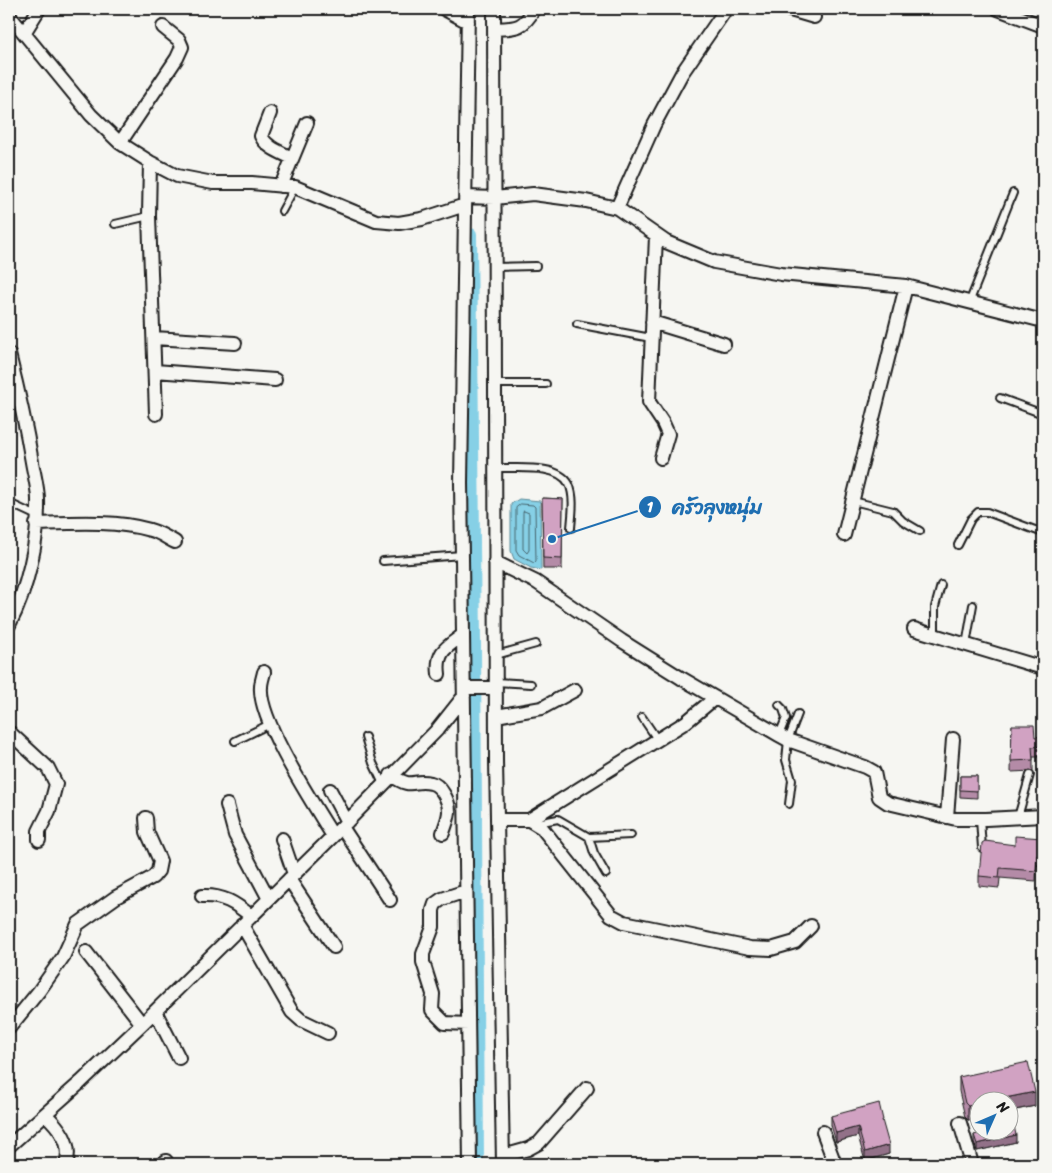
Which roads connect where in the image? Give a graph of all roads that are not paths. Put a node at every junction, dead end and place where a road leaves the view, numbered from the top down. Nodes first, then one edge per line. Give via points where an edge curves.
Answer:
1 (39, 9) edge
2 (444, 9) edge
3 (468, 9) edge
4 (494, 9) edge
5 (534, 9) edge
6 (726, 9) edge
7 (788, 9) edge
8 (998, 9) edge
9 (9, 15) edge
10 (814, 17) dead end
11 (468, 22) junction
12 (1043, 26) edge
13 (163, 27) dead end
14 (494, 29) junction
15 (24, 33) junction
16 (270, 113) dead end
17 (307, 122) dead end
18 (120, 143) junction
19 (292, 158) junction
20 (150, 162) junction
21 (281, 186) junction
22 (295, 187) junction
23 (1013, 193) dead end
24 (492, 198) junction
25 (467, 200) junction
26 (617, 208) junction
27 (282, 211) dead end
28 (149, 216) junction
29 (115, 224) dead end
30 (656, 236) junction
31 (536, 266) dead end
32 (494, 267) junction
33 (906, 286) junction
34 (970, 303) junction
35 (1043, 321) edge
36 (652, 322) junction
37 (577, 324) dead end
38 (154, 338) junction
39 (651, 338) junction
40 (235, 343) dead end
41 (724, 344) dead end
42 (9, 354) edge
43 (10, 369) edge
44 (155, 371) junction
45 (275, 380) dead end
46 (495, 384) junction
47 (546, 384) dead end
48 (1000, 398) dead end
49 (156, 414) dead end
50 (1043, 414) edge
51 (661, 458) dead end
52 (495, 468) junction
53 (853, 501) junction
54 (9, 503) edge
55 (37, 520) junction
56 (570, 528) dead end
57 (920, 531) dead end
58 (1043, 533) edge
59 (844, 535) dead end
60 (175, 542) dead end
61 (958, 545) dead end
62 (462, 555) junction
63 (383, 561) dead end
64 (495, 562) junction
65 (941, 584) dead end
66 (973, 605) dead end
67 (9, 625) edge
68 (914, 629) dead end
69 (463, 634) junction
70 (935, 636) junction
71 (536, 644) dead end
72 (966, 645) junction
73 (496, 655) junction
74 (1043, 668) edge
75 (264, 672) dead end
76 (439, 674) dead end
77 (531, 684) dead end
78 (493, 686) junction
79 (575, 690) dead end
80 (467, 691) junction
81 (715, 698) junction
82 (779, 706) dead end
83 (798, 714) dead end
84 (496, 716) junction
85 (642, 717) dead end
86 (270, 724) junction
87 (9, 732) edge
88 (365, 737) dead end
89 (784, 737) junction
90 (658, 738) junction
91 (953, 739) dead end
92 (235, 741) dead end
93 (1030, 775) dead end
94 (387, 780) junction
95 (330, 790) dead end
96 (789, 804) dead end
97 (227, 805) dead end
98 (1043, 816) edge
99 (947, 817) junction
100 (1018, 817) junction
101 (146, 818) dead end
102 (980, 819) junction
103 (497, 820) junction
104 (532, 822) junction
105 (340, 828) junction
106 (443, 833) dead end
107 (631, 835) dead end
108 (589, 837) junction
109 (282, 839) dead end
110 (39, 840) dead end
111 (982, 848) edge
112 (606, 874) dead end
113 (292, 876) junction
114 (466, 892) junction
115 (202, 896) dead end
116 (269, 899) junction
117 (390, 900) dead end
118 (246, 920) junction
119 (811, 926) dead end
120 (334, 947) dead end
121 (86, 952) dead end
122 (155, 1011) junction
123 (142, 1024) junction
124 (468, 1024) junction
125 (9, 1028) edge
126 (328, 1033) dead end
127 (179, 1058) dead end
128 (587, 1088) dead end
129 (45, 1114) junction
130 (960, 1123) dead end
131 (823, 1132) dead end
132 (9, 1146) edge
133 (503, 1160) edge
134 (66, 1164) edge
135 (470, 1164) edge
136 (834, 1164) edge
137 (972, 1164) edge

1 - 15 street
2 - 11 street
3 - 11 street
4 - 14 street
5 - 14 street via 524,25
6 - 26 street via 682,74 654,125
7 - 10 street
8 - 12 street
9 - 15 street
11 - 25 street
13 - 18 street via 179,40 182,47
14 - 24 street
15 - 18 street via 91,115
16 - 19 street via 261,136 270,147
17 - 19 street
18 - 20 street
19 - 21 street
20 - 21 street via 177,176 213,183
20 - 28 street
21 - 22 street
22 - 25 street via 376,221 399,223 422,219
22 - 27 lane
23 - 34 lane
24 - 25 street
24 - 26 street via 533,194 586,200
24 - 32 street
25 - 62 street
26 - 30 street
28 - 29 lane
28 - 38 street
30 - 33 street via 714,262 781,274
30 - 36 street
31 - 32 lane
32 - 46 street
33 - 34 street
33 - 53 street
34 - 35 street
36 - 39 street
36 - 41 street
37 - 39 lane
38 - 40 street
38 - 44 street
39 - 51 street via 648,402 668,434
42 - 43 street
43 - 55 street via 25,421 38,499
44 - 45 street
44 - 49 street
46 - 47 lane
46 - 52 street
48 - 50 lane
52 - 56 lane via 541,469 563,476 570,486
52 - 64 street
53 - 57 lane via 893,511
53 - 59 street
54 - 55 lane
55 - 60 street via 135,527 152,530
55 - 67 street via 26,579
58 - 61 lane via 987,512 978,512
62 - 63 lane
62 - 69 street
64 - 73 street
64 - 81 street via 536,582 622,641
65 - 70 lane via 935,607
66 - 72 lane
68 - 70 street
69 - 76 street via 439,656
69 - 80 street
70 - 72 street
71 - 73 lane
72 - 74 street
73 - 78 street
75 - 86 street via 260,688
77 - 78 lane
78 - 80 street
78 - 84 street
79 - 84 street via 542,708
80 - 94 street via 437,730
80 - 114 street
81 - 89 street
81 - 90 street via 686,722
82 - 89 lane via 786,718
83 - 89 lane
84 - 103 street
85 - 90 lane
86 - 92 lane
86 - 105 street via 290,766
87 - 110 street via 48,768 56,784 39,831
88 - 94 lane via 373,763
89 - 96 lane via 792,780
89 - 99 street via 874,772 879,797 888,803
90 - 104 street
91 - 99 street
93 - 100 lane
94 - 105 street
94 - 106 street via 409,785 434,783 442,791 449,811
95 - 105 street
97 - 116 street via 235,835
98 - 100 street
99 - 102 street
100 - 102 street
101 - 125 street via 147,832 160,862 158,871 78,924 63,957
102 - 111 lane
103 - 104 street
103 - 133 street
104 - 108 lane via 558,819
104 - 119 street via 548,833 611,915 624,922 750,948 771,948 795,942
105 - 113 street
105 - 117 street
107 - 108 lane
108 - 112 lane
109 - 113 street
113 - 116 street
113 - 120 street
114 - 124 street
114 - 124 street via 435,904 433,927 423,954 433,994 432,1010 446,1023
115 - 118 street via 216,896 239,907
116 - 118 street
118 - 122 street
118 - 126 street via 292,1012
121 - 123 street
122 - 123 street
122 - 127 street
123 - 129 street
124 - 135 street
128 - 133 street via 540,1143
129 - 132 street
129 - 134 street via 63,1136 68,1148
130 - 137 street
131 - 136 street

